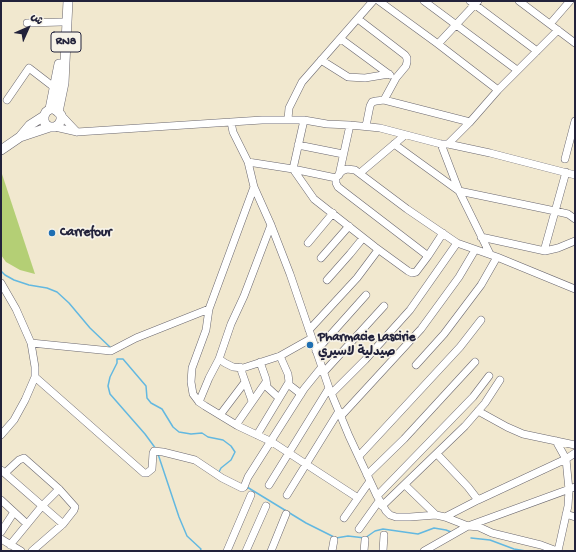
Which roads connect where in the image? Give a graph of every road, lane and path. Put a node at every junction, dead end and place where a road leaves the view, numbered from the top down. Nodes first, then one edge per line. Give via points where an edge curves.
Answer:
1 (63, 1) edge
2 (68, 1) edge
3 (373, 1) edge
4 (378, 1) edge
5 (424, 1) edge
6 (519, 1) edge
7 (570, 1) edge
8 (474, 2) edge
9 (358, 18) junction
10 (62, 22) junction
11 (27, 23) dead end
12 (550, 24) junction
13 (456, 25) junction
14 (558, 30) junction
15 (340, 39) junction
16 (575, 43) edge
17 (438, 44) junction
18 (537, 51) junction
19 (321, 60) junction
20 (517, 70) junction
21 (393, 76) junction
22 (55, 88) junction
23 (498, 90) junction
24 (7, 100) dead end
25 (384, 100) junction
26 (53, 113) junction
27 (288, 119) junction
28 (304, 120) junction
29 (575, 121) edge
30 (231, 122) junction
31 (470, 122) junction
32 (350, 124) junction
33 (366, 126) junction
34 (53, 127) junction
35 (77, 132) junction
36 (405, 135) junction
37 (20, 137) junction
38 (394, 144) junction
39 (444, 144) junction
40 (298, 145) junction
41 (1, 150) edge
42 (343, 154) junction
43 (565, 159) dead end
44 (248, 162) junction
45 (293, 169) junction
46 (566, 172) junction
47 (360, 173) junction
48 (575, 175) edge
49 (338, 177) junction
50 (254, 187) junction
51 (459, 191) junction
52 (555, 211) junction
53 (333, 213) junction
54 (575, 219) edge
55 (271, 225) junction
56 (349, 226) junction
57 (443, 234) junction
58 (481, 237) junction
59 (363, 238) junction
60 (575, 241) edge
61 (457, 243) junction
62 (308, 244) dead end
63 (378, 250) junction
64 (475, 250) junction
65 (544, 251) junction
66 (493, 255) junction
67 (428, 256) junction
68 (321, 258) dead end
69 (327, 280) dead end
70 (1, 283) edge
71 (575, 289) edge
72 (366, 295) dead end
73 (384, 306) dead end
74 (209, 310) junction
75 (481, 320) dead end
76 (309, 330) junction
77 (312, 338) junction
78 (31, 343) junction
79 (316, 351) junction
80 (280, 356) junction
81 (219, 359) junction
82 (260, 362) junction
83 (474, 362) dead end
84 (416, 365) dead end
85 (240, 367) junction
86 (322, 370) junction
87 (489, 376) dead end
88 (35, 377) junction
89 (500, 380) dead end
90 (245, 382) junction
91 (266, 382) junction
92 (288, 384) junction
93 (330, 391) junction
94 (301, 394) junction
95 (279, 398) junction
96 (252, 401) junction
97 (199, 402) junction
98 (478, 411) junction
99 (340, 413) junction
100 (220, 415) junction
101 (236, 425) junction
102 (2, 433) edge
103 (257, 435) junction
104 (556, 441) junction
105 (272, 442) junction
106 (575, 445) edge
107 (289, 453) junction
108 (575, 453) edge
109 (437, 454) junction
110 (359, 456) junction
111 (566, 459) junction
112 (306, 464) junction
113 (3, 472) edge
114 (368, 478) junction
115 (269, 485) dead end
116 (405, 485) junction
117 (572, 488) edge
118 (59, 489) junction
119 (251, 495) dead end
120 (287, 495) dead end
121 (358, 498) junction
122 (1, 500) edge
123 (478, 500) junction
124 (379, 501) junction
125 (42, 506) junction
126 (266, 506) dead end
127 (14, 512) junction
128 (286, 514) dead end
129 (566, 514) junction
130 (436, 515) junction
131 (445, 517) junction
132 (575, 517) edge
133 (344, 518) dead end
134 (27, 524) junction
135 (63, 524) junction
136 (467, 527) junction
137 (359, 529) dead end
138 (1, 532) edge
139 (384, 535) dead end
140 (1, 540) edge
141 (334, 540) dead end
142 (365, 540) dead end
143 (10, 545) junction
144 (21, 551) edge
145 (32, 551) edge
146 (227, 551) edge
147 (246, 551) edge
148 (271, 551) edge
149 (332, 551) edge
150 (364, 551) edge
151 (383, 551) edge
152 (424, 551) edge
153 (557, 551) edge

1 - 10 main road, RN8
2 - 26 main road, RN8 via 64,83
3 - 9 street
4 - 17 street
5 - 13 street
6 - 12 street
7 - 12 street
8 - 13 street
8 - 18 street
9 - 15 street
9 - 21 street via 405,55 407,62
10 - 11 street
10 - 22 main road, RN8
12 - 14 street
13 - 17 street
13 - 20 street
14 - 16 street
14 - 18 street
15 - 19 street
15 - 21 street
17 - 23 street
18 - 20 street
19 - 21 street via 348,77
19 - 27 street via 302,82 289,108
20 - 23 street
21 - 25 street
22 - 24 street via 29,68
22 - 26 main road, RN8
23 - 31 street
25 - 31 street
25 - 33 street via 372,102
26 - 34 main road, RN8 via 61,120
26 - 34 main road via 44,121 46,125
26 - 35 street
26 - 37 main road via 30,126
27 - 28 street
27 - 30 street
28 - 32 street via 326,124
28 - 40 street
29 - 43 street
30 - 35 street
30 - 44 street via 236,140
31 - 39 street
32 - 33 street
32 - 42 street
33 - 36 street
34 - 35 street
34 - 37 main road
36 - 38 street
36 - 39 street
37 - 41 main road
38 - 47 street
38 - 51 street
39 - 46 street
39 - 51 street
40 - 42 street
40 - 45 street
42 - 49 street
44 - 45 street
44 - 50 street
45 - 49 street
45 - 53 street via 314,199
46 - 48 street
46 - 52 street
47 - 49 street via 347,169
47 - 57 street
49 - 67 street via 338,187
50 - 55 street
50 - 74 street
51 - 52 street
51 - 58 street
52 - 54 street via 568,214
52 - 65 street
53 - 56 street
53 - 62 street
55 - 76 street
55 - 81 street
56 - 59 street
56 - 68 street
57 - 61 street
57 - 67 street
58 - 65 street
58 - 66 street
59 - 63 street
59 - 69 street
60 - 65 street
61 - 64 street
61 - 93 street via 410,310 365,360
63 - 67 street via 412,273 416,272
63 - 76 street via 357,278
64 - 66 street
64 - 99 street via 459,277 421,329
66 - 71 street
66 - 84 street via 481,285 444,334
70 - 78 street
72 - 79 street
73 - 86 street
74 - 78 street via 111,350
74 - 97 street via 206,330 191,374 193,394
75 - 110 street via 460,347
76 - 77 street
77 - 79 street
77 - 80 street
78 - 88 street
79 - 86 street
80 - 82 street
80 - 92 street via 290,379
81 - 85 street via 233,367
81 - 97 street
82 - 85 street
82 - 91 street
83 - 114 street
85 - 90 street
86 - 93 street
86 - 94 street
87 - 124 street
88 - 102 street via 14,420
88 - 105 street via 144,473 152,469 154,451 162,452 195,460 240,488 245,485
89 - 98 street
90 - 96 street
90 - 100 street
91 - 95 street via 269,390
91 - 96 street
92 - 94 street
92 - 95 street
93 - 99 street
93 - 107 street
94 - 105 street
95 - 103 street
96 - 101 street
97 - 100 street
98 - 104 street via 523,434
98 - 109 street
99 - 110 street
99 - 112 street
100 - 101 street
101 - 103 street
103 - 105 street
104 - 106 street
104 - 111 street
105 - 107 street
107 - 112 street
107 - 115 street
108 - 111 street
109 - 116 street
109 - 123 street
110 - 114 street
111 - 117 street
111 - 123 street
112 - 120 street
112 - 121 street
113 - 118 street via 24,458
113 - 125 street
114 - 121 street
114 - 124 street
116 - 124 street
116 - 130 street
117 - 129 street
117 - 136 street
118 - 125 street
118 - 135 street via 75,507
119 - 146 street
121 - 133 street
122 - 127 street
123 - 131 street
124 - 130 street via 390,515 396,517
124 - 137 street
125 - 134 street
125 - 135 street
126 - 147 street
127 - 134 street
127 - 138 street
128 - 148 street
129 - 132 street
129 - 153 street
130 - 131 street
131 - 136 street
134 - 143 street
135 - 145 street
136 - 152 street
136 - 153 street via 480,527 492,533
139 - 151 street
140 - 143 street
141 - 149 street
142 - 150 street
143 - 144 street

